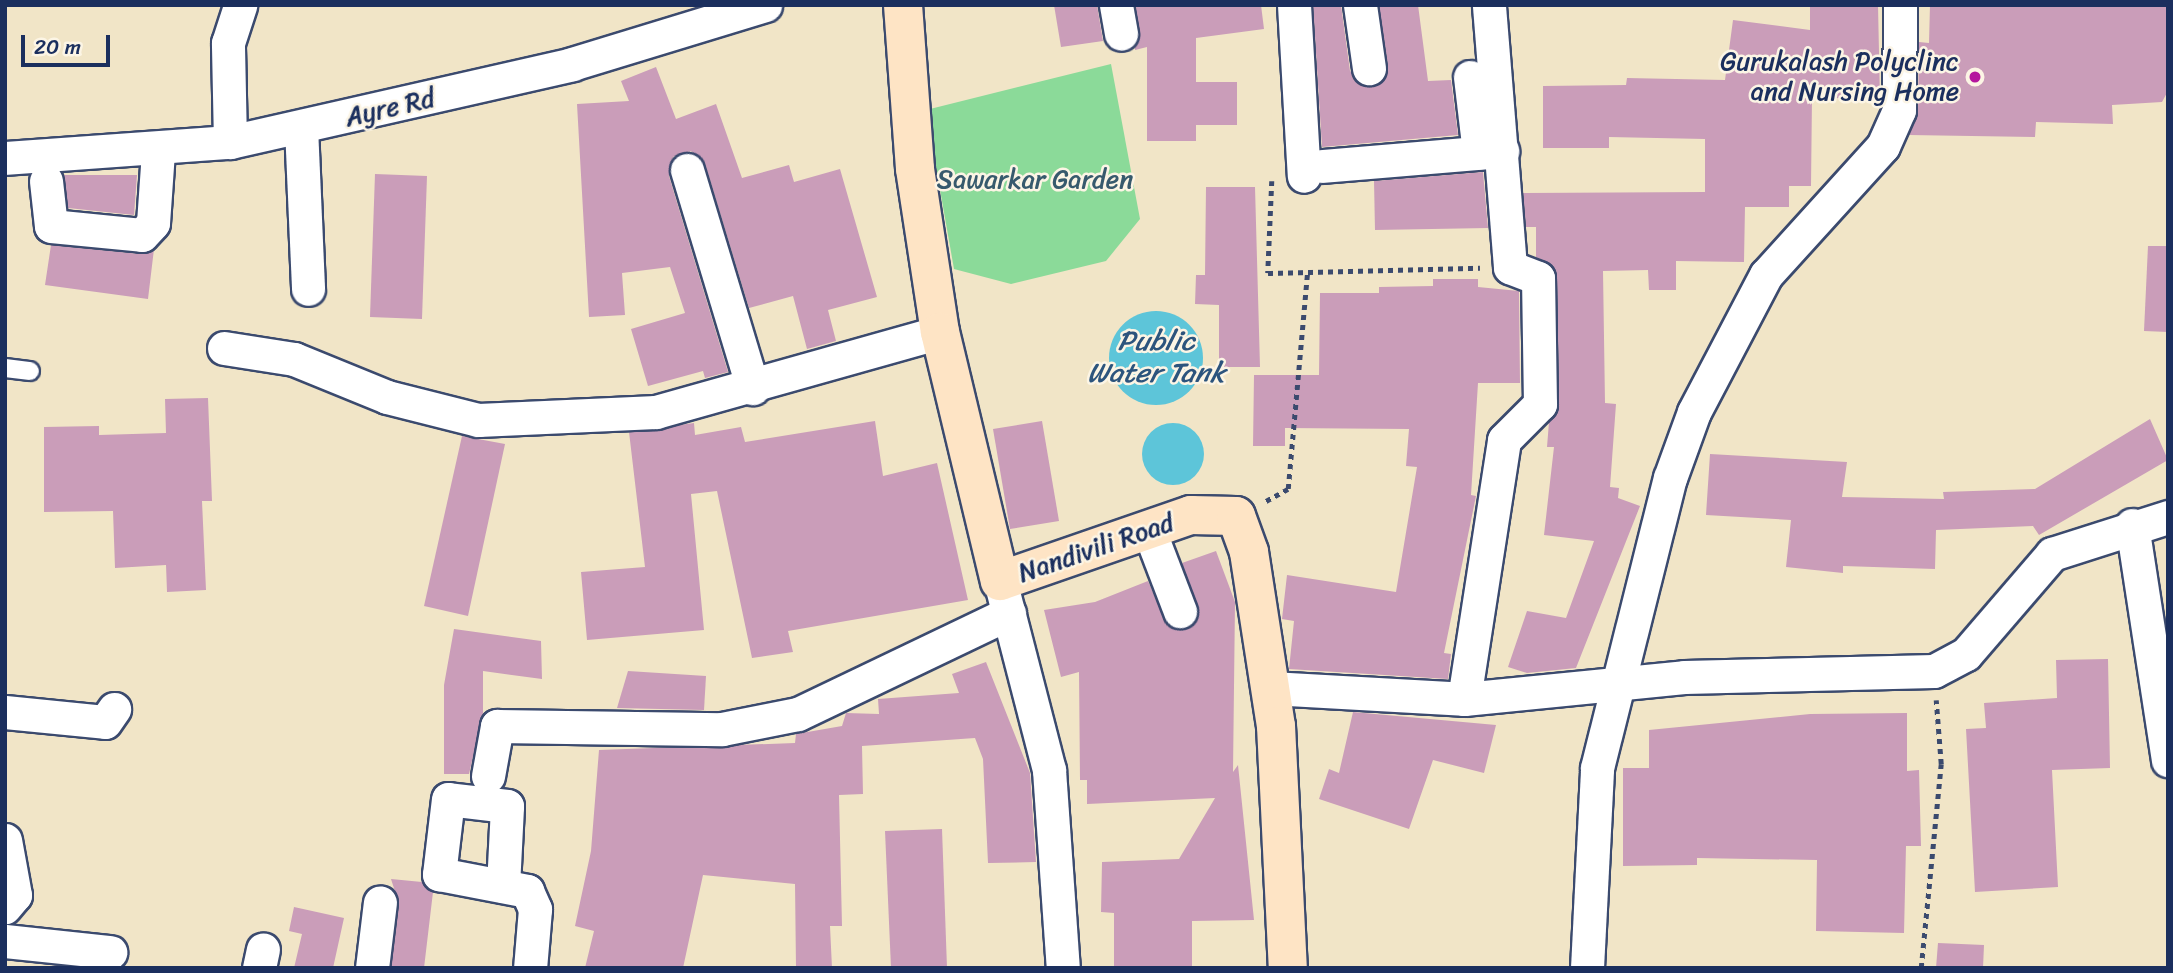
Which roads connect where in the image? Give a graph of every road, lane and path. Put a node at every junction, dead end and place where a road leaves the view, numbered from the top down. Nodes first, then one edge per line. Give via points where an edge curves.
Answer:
1 (240, 5) edge
2 (765, 5) edge
3 (903, 5) edge
4 (1294, 5) edge
5 (1360, 5) edge
6 (1489, 5) edge
7 (1900, 5) edge
8 (1369, 68) dead end
9 (1470, 77) dead end
10 (302, 127) junction
11 (230, 142) junction
12 (158, 151) junction
13 (1490, 151) junction
14 (5, 158) edge
15 (687, 170) dead end
16 (1313, 171) junction
17 (46, 181) dead end
18 (1510, 267) junction
19 (1307, 274) junction
20 (309, 289) dead end
21 (940, 332) junction
22 (224, 348) dead end
23 (5, 368) edge
24 (30, 371) dead end
25 (753, 388) junction
26 (1236, 516) junction
27 (2168, 517) edge
28 (2132, 525) junction
29 (1149, 530) junction
30 (1004, 597) junction
31 (1180, 611) dead end
32 (1934, 671) junction
33 (1623, 680) junction
34 (1269, 688) junction
35 (1464, 699) junction
36 (114, 709) dead end
37 (5, 712) edge
38 (2168, 760) edge
39 (488, 776) dead end
40 (5, 840) edge
41 (503, 886) dead end
42 (380, 902) dead end
43 (5, 907) edge
44 (5, 941) edge
45 (110, 951) dead end
46 (372, 968) edge
47 (530, 968) edge
48 (1063, 968) edge
49 (1289, 968) edge
50 (1587, 968) edge
51 (1922, 968) edge

1 - 11 street via 228,43
2 - 10 street, Ayre Rd via 572,64
3 - 21 street, Nandivili Road via 915,169
4 - 16 street
5 - 8 street
6 - 13 street
7 - 33 street via 1899,110 1860,175 1766,275 1694,412 1670,478
9 - 13 street
10 - 11 street, Ayre Rd
10 - 20 street
11 - 12 street, Ayre Rd
12 - 14 street, Ayre Rd
12 - 17 street via 153,223 142,235 51,226
13 - 16 street
13 - 18 street
15 - 25 street
16 - 19 path via 1278,178 1268,187 1268,274
18 - 19 path
18 - 35 street via 1538,278 1540,404 1504,440
19 - 26 path via 1289,489
21 - 25 street
21 - 30 street, Nandivili Road
22 - 25 street via 295,359 387,397 478,420 656,412
23 - 24 lane
26 - 29 street, Nandivili Road via 1191,515
26 - 34 street via 1249,552
27 - 28 street
28 - 32 street via 2052,554 1966,654
28 - 38 street
29 - 30 street, Nandivili Road
29 - 31 street
30 - 39 street via 798,714 722,729 497,726
30 - 48 street via 1049,770
32 - 33 street
32 - 51 path via 1941,764
33 - 35 street
33 - 50 street via 1597,768
34 - 35 street
34 - 49 street via 1289,886
36 - 37 street via 105,722
40 - 43 street via 15,895
41 - 47 street via 533,898
42 - 46 street
44 - 45 street

